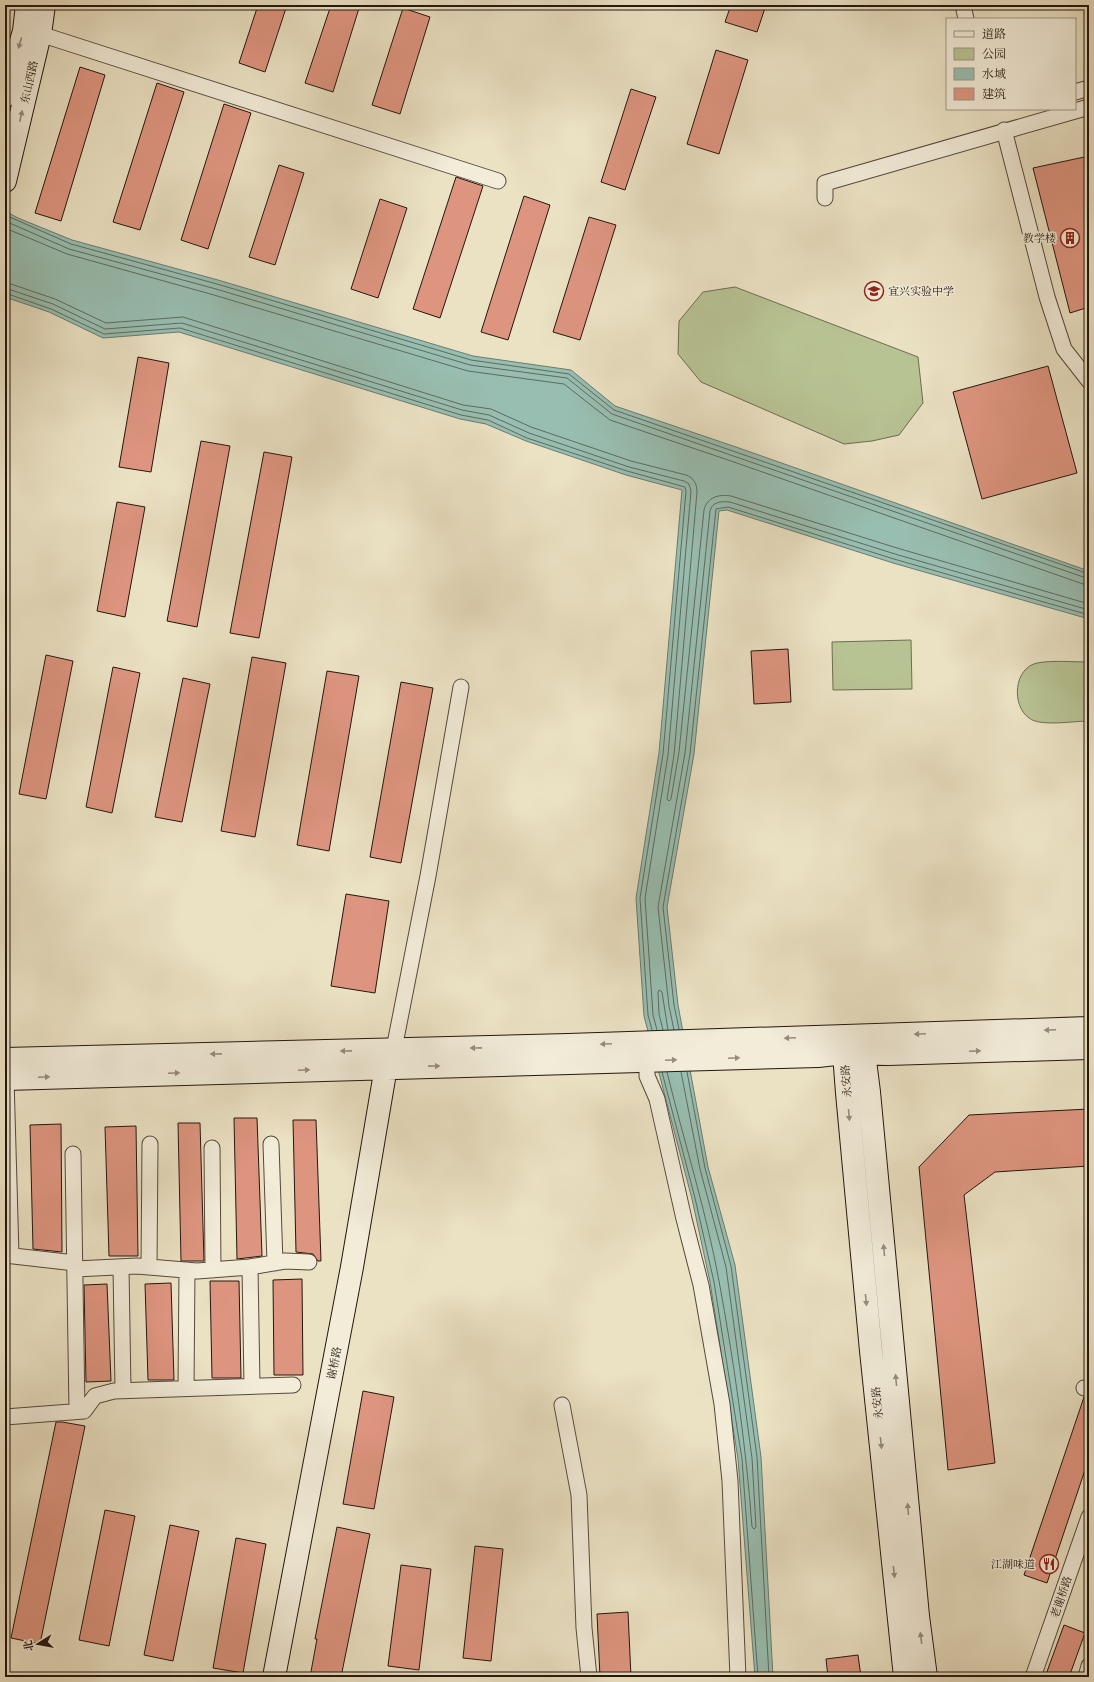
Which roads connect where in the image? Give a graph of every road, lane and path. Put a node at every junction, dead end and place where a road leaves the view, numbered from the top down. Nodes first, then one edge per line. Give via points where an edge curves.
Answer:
1 (28, 5) edge
2 (44, 5) edge
3 (963, 5) edge
4 (966, 18) edge
5 (40, 34) junction
6 (1089, 88) edge
7 (1076, 92) edge
8 (5, 96) edge
9 (1089, 107) edge
10 (1004, 130) junction
11 (5, 181) edge
12 (498, 181) dead end
13 (825, 198) dead end
14 (1089, 381) edge
15 (461, 687) dead end
16 (1089, 1028) edge
17 (853, 1047) junction
18 (1089, 1048) edge
19 (646, 1052) junction
20 (390, 1058) junction
21 (5, 1072) edge
22 (150, 1144) dead end
23 (271, 1144) dead end
24 (212, 1148) dead end
25 (73, 1154) dead end
26 (8, 1255) edge
27 (309, 1262) dead end
28 (275, 1263) junction
29 (75, 1266) junction
30 (121, 1267) junction
31 (149, 1267) junction
32 (250, 1267) junction
33 (187, 1270) junction
34 (213, 1270) junction
35 (293, 1385) dead end
36 (252, 1386) junction
37 (186, 1388) junction
38 (123, 1390) junction
39 (562, 1405) dead end
40 (77, 1411) junction
41 (5, 1416) edge
42 (1089, 1517) edge
43 (909, 1617) junction
44 (1089, 1666) edge
45 (274, 1677) edge
46 (589, 1677) edge
47 (738, 1677) edge
48 (905, 1677) edge
49 (926, 1677) edge
50 (1033, 1677) edge
51 (1086, 1677) edge

1 -> 8 main road, 东山西路 via 24,31
2 - 5 main road, 东山西路
3 - 4 street
11 -> 5 main road, 东山西路
5 - 12 street
6 - 7 street
9 - 10 street
10 - 13 street via 825,183
10 - 14 street via 1047,297 1064,349
15 - 20 street via 428,876
16 -> 17 main road
17 -> 18 main road
17 - 19 main road via 818,1056 693,1050
17 - 43 main road, 永安路 via 870,1343
19 - 20 main road
19 - 47 street via 647,1076 657,1099 701,1286 722,1404 730,1481
20 - 21 main road
20 - 45 main road, 谢桥路
21 - 26 street
22 - 31 street
23 - 28 street
24 - 34 street
25 - 29 street
26 - 29 street
27 - 28 street
28 - 32 street
29 - 30 street
29 - 40 street
30 - 31 street
30 - 38 street
31 - 33 street
32 - 34 street
32 - 36 street
33 - 34 street
33 - 37 street
35 - 36 street
36 - 37 street
37 - 38 street
38 - 40 street via 95,1396 84,1411
39 - 46 street via 579,1496 584,1628
40 - 41 street
42 - 50 street, 老谢桥路
43 - 48 main road, 永安路
49 -> 43 main road, 永安路
44 - 51 street

